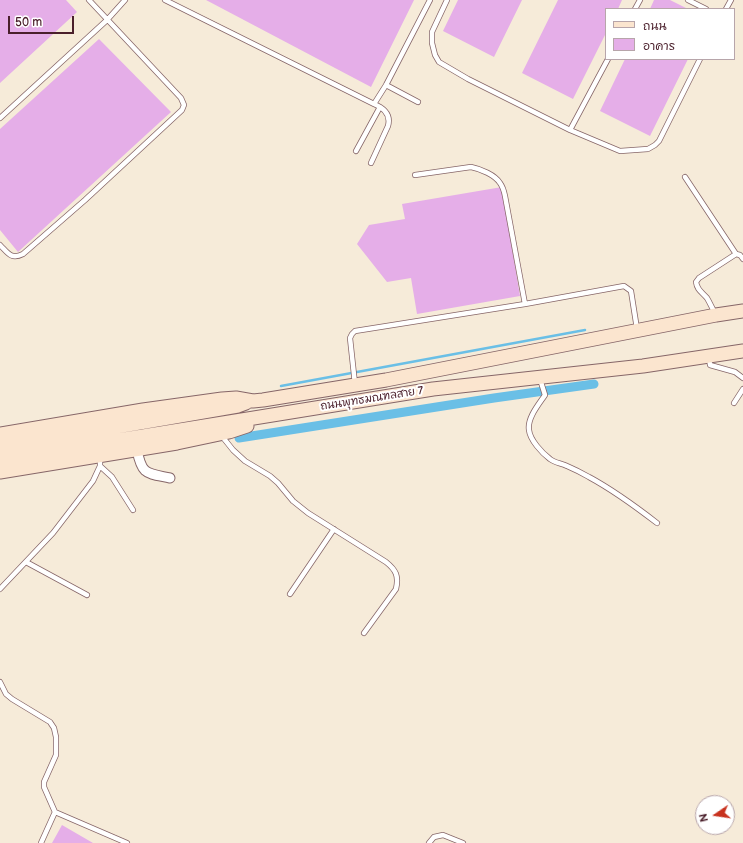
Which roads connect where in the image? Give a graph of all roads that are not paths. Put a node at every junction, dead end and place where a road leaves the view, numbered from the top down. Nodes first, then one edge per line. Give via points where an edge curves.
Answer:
1 (89, 0) edge
2 (125, 0) edge
3 (165, 0) edge
4 (430, 0) edge
5 (446, 0) edge
6 (688, 0) edge
7 (704, 8) edge
8 (107, 20) junction
9 (607, 60) edge
10 (700, 60) edge
11 (386, 85) junction
12 (418, 102) dead end
13 (374, 104) junction
14 (380, 107) junction
15 (0, 118) edge
16 (570, 130) junction
17 (356, 151) dead end
18 (371, 163) dead end
19 (415, 175) dead end
20 (685, 177) dead end
21 (0, 245) edge
22 (736, 254) junction
23 (743, 259) edge
24 (525, 304) junction
25 (743, 311) edge
26 (716, 315) junction
27 (637, 330) junction
28 (743, 351) edge
29 (708, 356) junction
30 (539, 377) junction
31 (743, 378) edge
32 (356, 385) junction
33 (743, 389) edge
34 (253, 401) junction
35 (734, 403) dead end
36 (259, 418) junction
37 (0, 434) edge
38 (220, 434) junction
39 (137, 450) junction
40 (1, 455) edge
41 (100, 461) junction
42 (0, 472) edge
43 (170, 478) dead end
44 (133, 510) dead end
45 (657, 523) dead end
46 (334, 529) junction
47 (26, 562) junction
48 (0, 589) edge
49 (290, 594) dead end
50 (87, 595) dead end
51 (364, 634) dead end
52 (0, 682) edge
53 (55, 812) junction
54 (41, 843) edge
55 (127, 843) edge
56 (429, 843) edge
57 (463, 843) edge

1 - 8 lane
2 - 8 lane
3 - 13 lane
4 - 11 lane
5 - 16 lane via 432,32 433,49 439,62
6 - 7 lane
8 - 15 lane
8 - 21 lane via 181,98 184,105 182,110 23,254 11,256
9 - 16 lane
10 - 16 lane via 659,141 648,149 620,151
11 - 12 lane
11 - 13 lane
13 - 14 lane
14 - 17 lane
14 - 18 lane via 390,120
19 - 24 lane via 471,167 477,168 502,184
20 - 22 lane
22 - 23 lane
22 - 26 lane via 696,282
24 - 27 lane via 624,286 631,291
24 - 32 lane via 355,331 350,338
25 - 26 main road, ถนนพุทธมณฑลสาย 7
26 - 27 main road, ถนนพุทธมณฑลสาย 7
27 - 32 main road, ถนนพุทธมณฑลสาย 7
28 - 29 main road, ถนนพุทธมณฑลสาย 7
29 - 30 main road, ถนนพุทธมณฑลสาย 7
29 - 31 lane via 710,365 735,372
30 - 36 main road, ถนนพุทธมณฑลสาย 7 via 433,389
30 - 45 lane via 546,395 529,422 531,437 549,458 589,477
32 - 34 main road, ถนนพุทธมณฑลสาย 7
33 - 35 lane
34 - 37 main road via 222,399
34 - 40 main road
36 - 38 main road via 244,428
36 - 40 main road, ถนนพุทธมณฑลสาย 7
38 - 39 main road
38 - 46 lane via 233,450 270,476 293,501
39 - 41 main road
39 - 43 street via 140,464 146,472
41 - 42 main road
41 - 44 lane
41 - 47 lane via 94,481 53,533
46 - 49 lane
46 - 51 lane via 386,562 397,574 396,589
47 - 48 lane
47 - 50 lane
52 - 53 lane via 6,694 50,722 54,728 56,755 44,787
53 - 54 lane
53 - 55 lane
56 - 57 lane via 434,837 443,834

